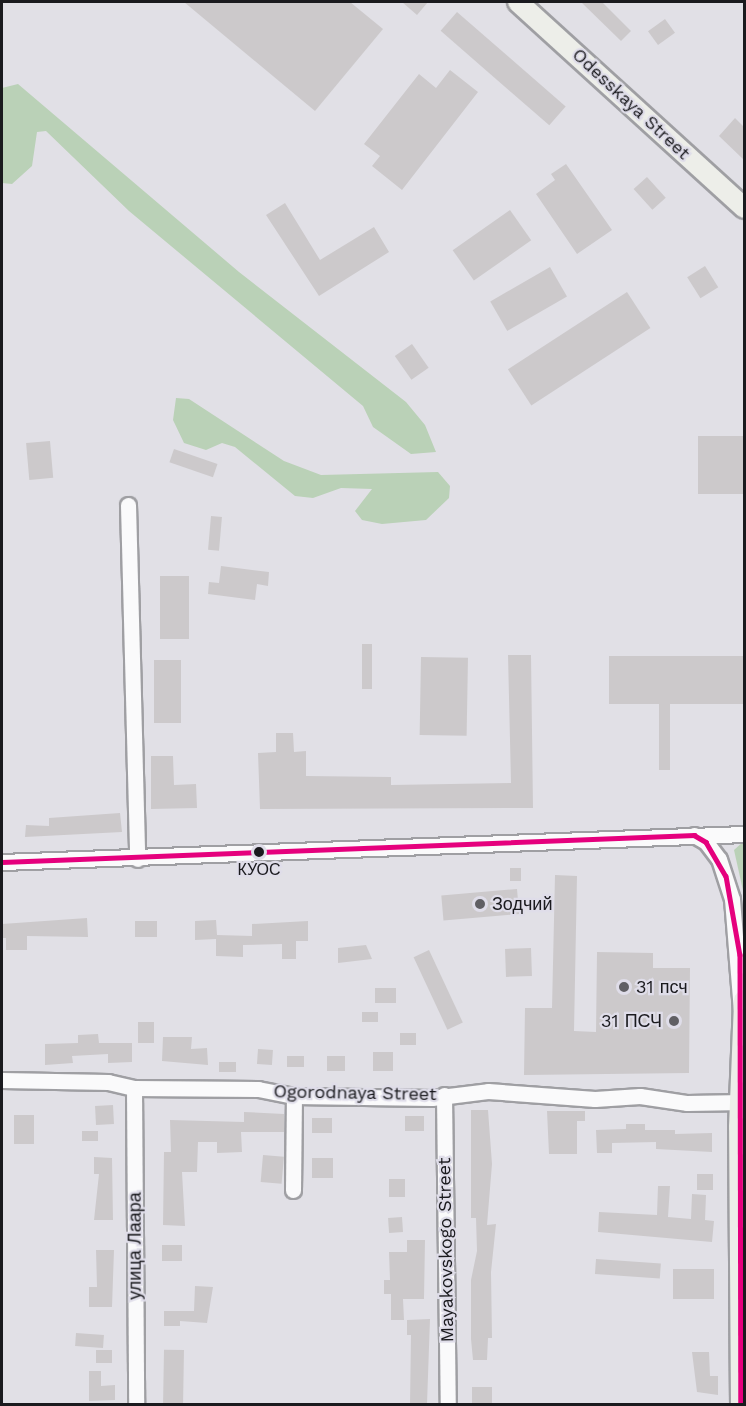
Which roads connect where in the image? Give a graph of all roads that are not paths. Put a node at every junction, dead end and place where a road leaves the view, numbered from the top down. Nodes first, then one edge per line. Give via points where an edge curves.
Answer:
1 (518, 2) edge
2 (744, 208) edge
3 (128, 505) dead end
4 (744, 834) edge
5 (694, 836) junction
6 (137, 859) junction
7 (2, 862) edge
8 (744, 1000) edge
9 (742, 1033) junction
10 (2, 1080) edge
11 (134, 1088) junction
12 (444, 1095) junction
13 (294, 1096) junction
14 (742, 1102) edge
15 (293, 1190) dead end
16 (136, 1404) edge
17 (448, 1404) edge
18 (741, 1404) edge

1 - 2 main road, Odesskaya Street
3 - 6 street
4 - 5 street
5 - 6 street
5 - 9 street via 713,850 732,899 740,954
6 - 7 street
8 - 9 main road
9 - 14 main road
10 - 11 street, Ogorodnaya Street via 108,1082
11 - 13 street, Ogorodnaya Street via 258,1089
11 - 16 street, улица Лаара
12 - 13 street, Ogorodnaya Street
12 - 14 street, Ogorodnaya Street via 488,1090 595,1099 640,1096 687,1103
12 - 17 street, Mayakovskogo Street
13 - 15 street
14 - 18 main road

